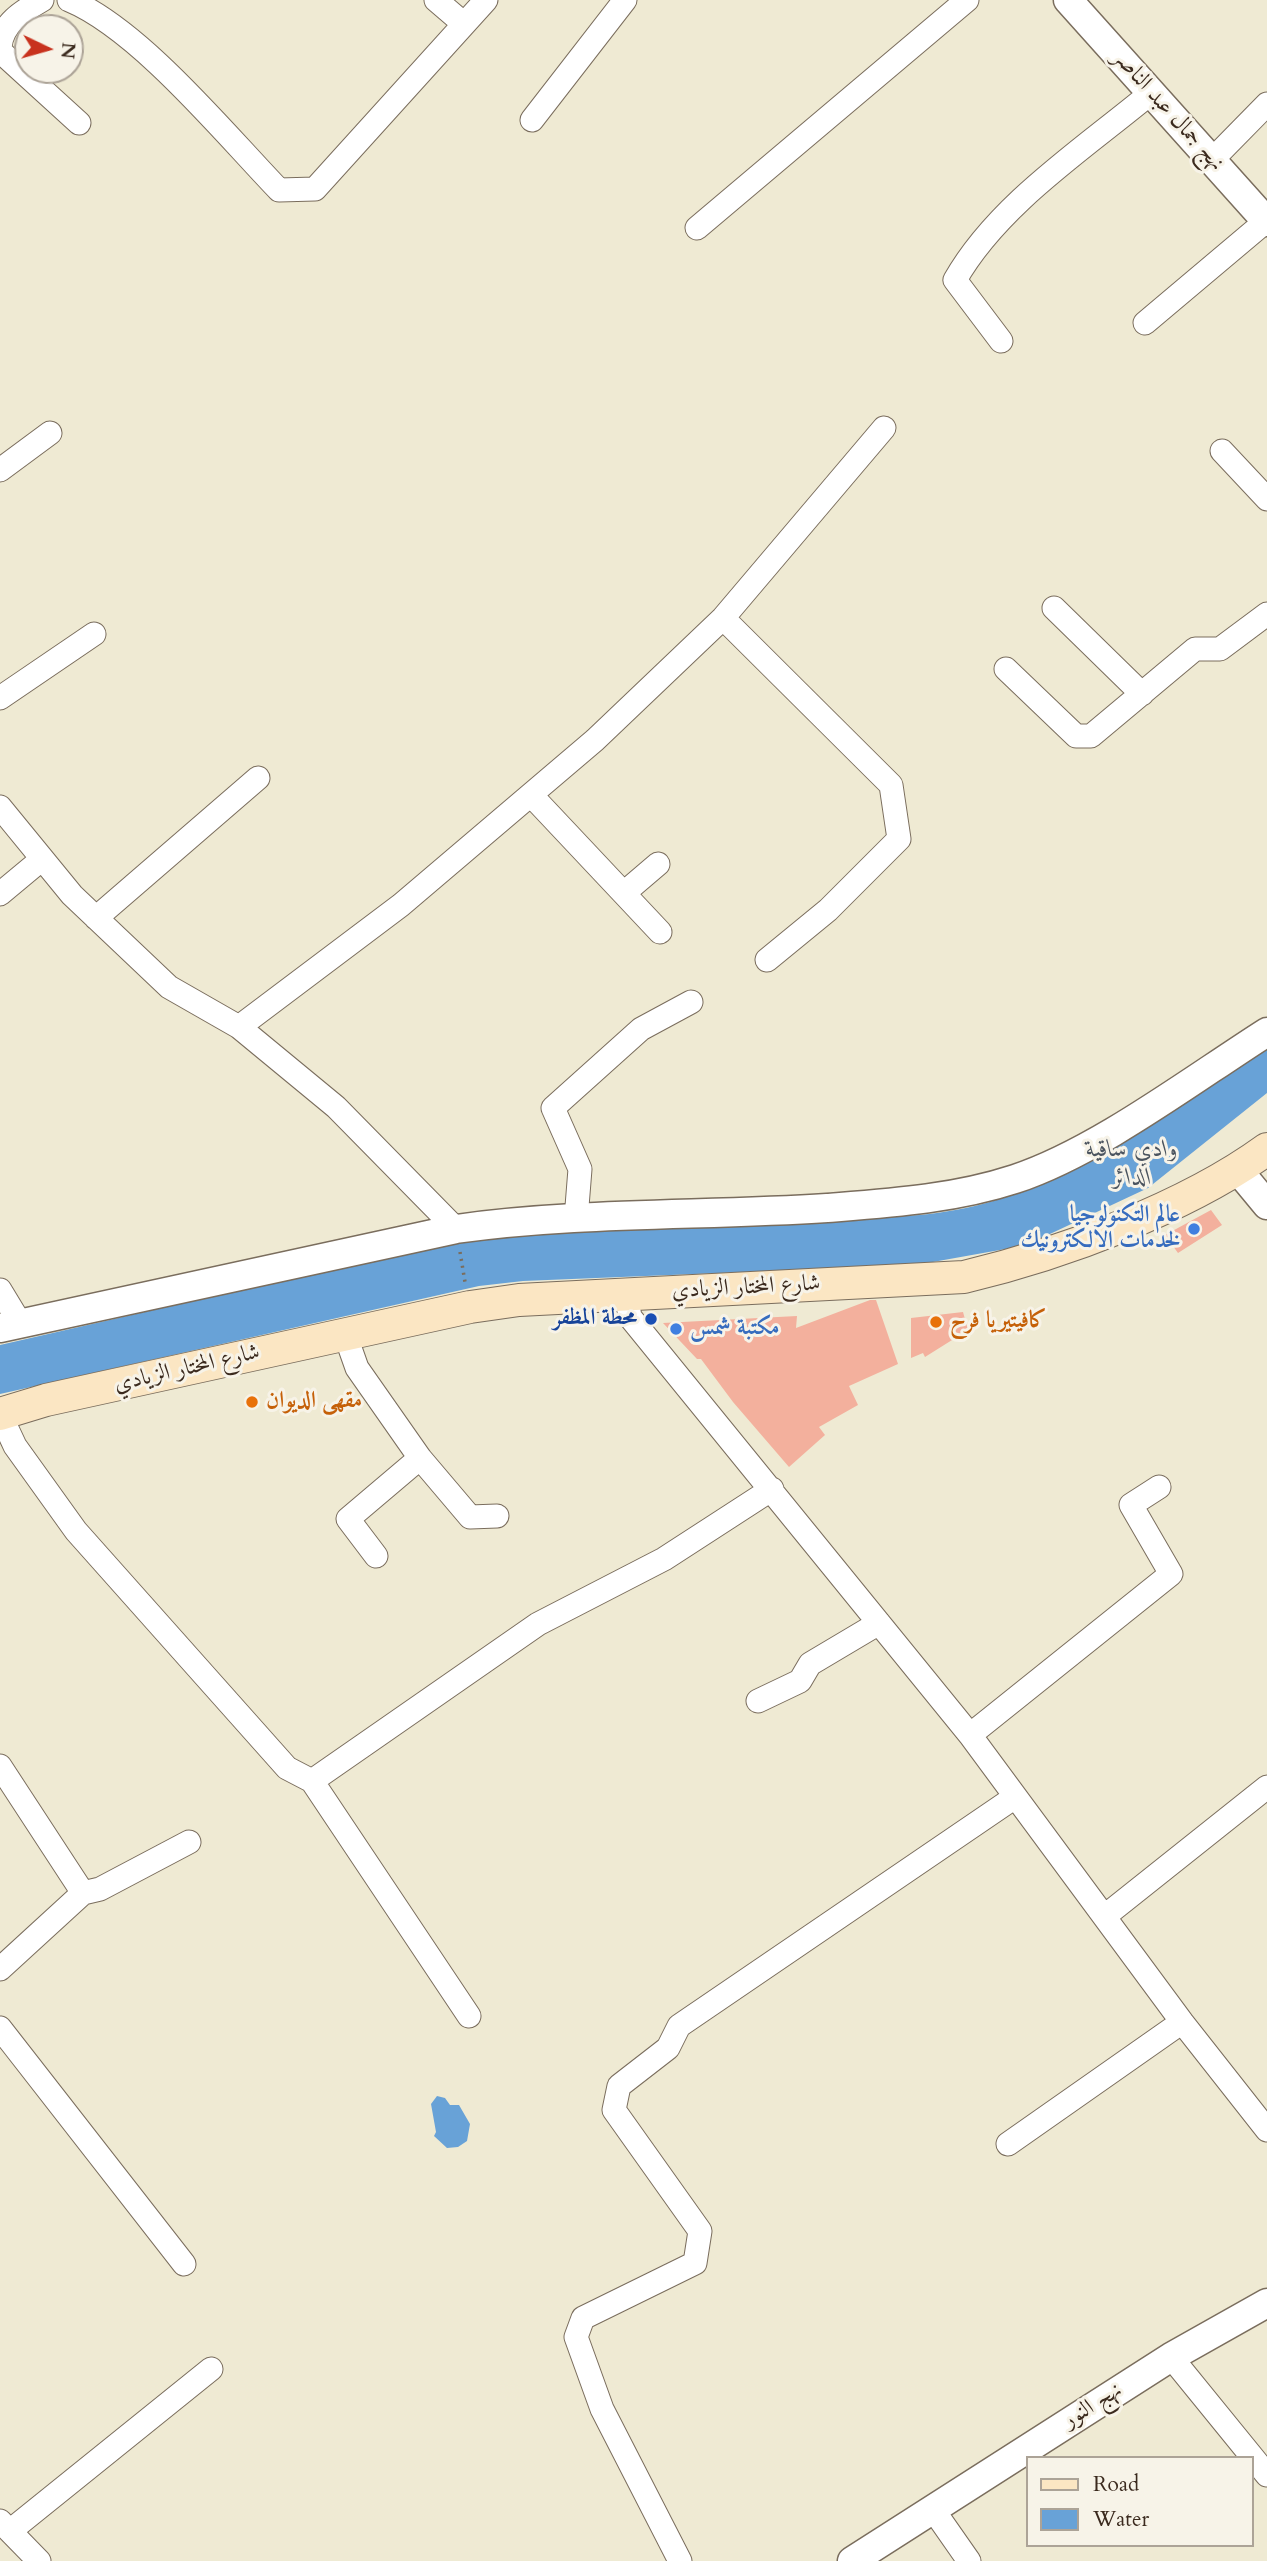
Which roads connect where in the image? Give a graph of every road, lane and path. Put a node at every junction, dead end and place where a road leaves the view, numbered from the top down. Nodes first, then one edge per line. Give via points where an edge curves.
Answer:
1 (42, 0) edge
2 (69, 0) edge
3 (436, 0) edge
4 (486, 0) edge
5 (625, 0) edge
6 (967, 0) edge
7 (1068, 0) edge
8 (464, 24) junction
9 (0, 49) edge
10 (1152, 92) junction
11 (1267, 104) edge
12 (532, 120) dead end
13 (79, 123) dead end
14 (1212, 160) junction
15 (1266, 221) edge
16 (697, 228) dead end
17 (1144, 323) dead end
18 (1001, 341) dead end
19 (884, 428) dead end
20 (50, 433) dead end
21 (1222, 451) dead end
22 (0, 470) edge
23 (1267, 499) edge
24 (1054, 608) dead end
25 (1267, 614) edge
26 (723, 618) junction
27 (94, 634) dead end
28 (1006, 669) dead end
29 (1142, 694) junction
30 (0, 698) edge
31 (258, 778) dead end
32 (532, 796) junction
33 (0, 807) edge
34 (42, 859) junction
35 (659, 864) dead end
36 (624, 893) junction
37 (0, 894) edge
38 (96, 918) junction
39 (660, 932) dead end
40 (767, 960) dead end
41 (691, 1002) dead end
42 (239, 1027) junction
43 (1267, 1032) edge
44 (1267, 1149) edge
45 (1238, 1170) junction
46 (1267, 1205) edge
47 (576, 1219) junction
48 (456, 1229) junction
49 (0, 1290) edge
50 (626, 1294) junction
51 (470, 1307) junction
52 (10, 1326) edge
53 (345, 1334) junction
54 (0, 1414) edge
55 (420, 1458) junction
56 (1159, 1487) dead end
57 (772, 1489) junction
58 (497, 1516) dead end
59 (376, 1556) dead end
60 (878, 1623) junction
61 (758, 1701) dead end
62 (970, 1735) junction
63 (0, 1766) edge
64 (312, 1781) junction
65 (1267, 1787) edge
66 (1015, 1797) junction
67 (189, 1842) dead end
68 (83, 1894) junction
69 (1105, 1916) junction
70 (0, 1969) edge
71 (469, 2016) dead end
72 (1182, 2022) junction
73 (0, 2028) edge
74 (1267, 2130) edge
75 (1008, 2144) dead end
76 (184, 2264) dead end
77 (1267, 2302) edge
78 (1171, 2357) junction
79 (211, 2369) dead end
80 (1252, 2456) edge
81 (1253, 2458) edge
82 (1267, 2475) edge
83 (932, 2508) junction
84 (5, 2526) edge
85 (40, 2561) edge
86 (680, 2561) edge
87 (852, 2561) edge
88 (969, 2561) edge

1 - 9 street via 21,12 1,34
2 - 8 street via 88,8 149,57 279,190 315,189
3 - 8 street
4 - 8 street
5 - 12 street
6 - 16 street
7 - 10 street, نهج جمال عبد الناصر
9 - 13 street
10 - 14 street, نهج جمال عبد الناصر
10 - 18 street via 1012,208 970,254 955,281
11 - 14 street
14 - 15 street, نهج جمال عبد الناصر
15 - 17 street
19 - 26 street
20 - 22 street
21 - 23 street
24 - 29 street
25 - 29 street via 1220,649 1195,649
26 - 32 street
26 - 40 street via 891,785 896,812 899,839 828,910
27 - 30 street
28 - 29 street via 1076,736 1091,736
31 - 38 street
32 - 36 street
32 - 42 street via 401,905
33 - 34 street
34 - 37 street
34 - 38 street
35 - 36 street
36 - 39 street
38 - 42 street via 169,987
41 - 47 street via 641,1029 553,1108 580,1169
42 - 48 street via 335,1107
43 - 47 street via 1068,1155 1017,1178 964,1193 803,1209
44 - 45 main road, شارع المختار الزيادي
45 - 46 street
45 - 50 main road, شارع المختار الزيادي via 1196,1194 1065,1247 964,1277
47 - 48 street
48 - 51 path
48 - 52 street
49 - 52 street
50 - 51 main road, شارع المختار الزيادي
50 - 57 street via 630,1317
51 - 53 main road, شارع المختار الزيادي
53 - 54 main road, شارع المختار الزيادي
53 - 55 street via 357,1368
54 - 64 street via 15,1447 84,1542 287,1768
55 - 58 street via 470,1517
55 - 59 street via 348,1519
56 - 62 street via 1131,1505 1171,1574
57 - 60 street
57 - 64 street via 664,1559 538,1624
60 - 61 street via 810,1664 800,1681
60 - 62 street
62 - 66 street
63 - 68 street
64 - 71 street
65 - 69 street
66 - 69 street
66 - 86 street via 679,2026 668,2048 619,2086 614,2110 700,2231 695,2263 583,2318 576,2337 602,2409
67 - 68 street
68 - 70 street
69 - 72 street
72 - 74 street
72 - 75 street
73 - 76 street
77 - 78 street, نهج النور
78 - 80 street
78 - 83 street, نهج النور
79 - 84 street
81 - 82 street
83 - 87 street, نهج النور
83 - 88 street
84 - 85 street

